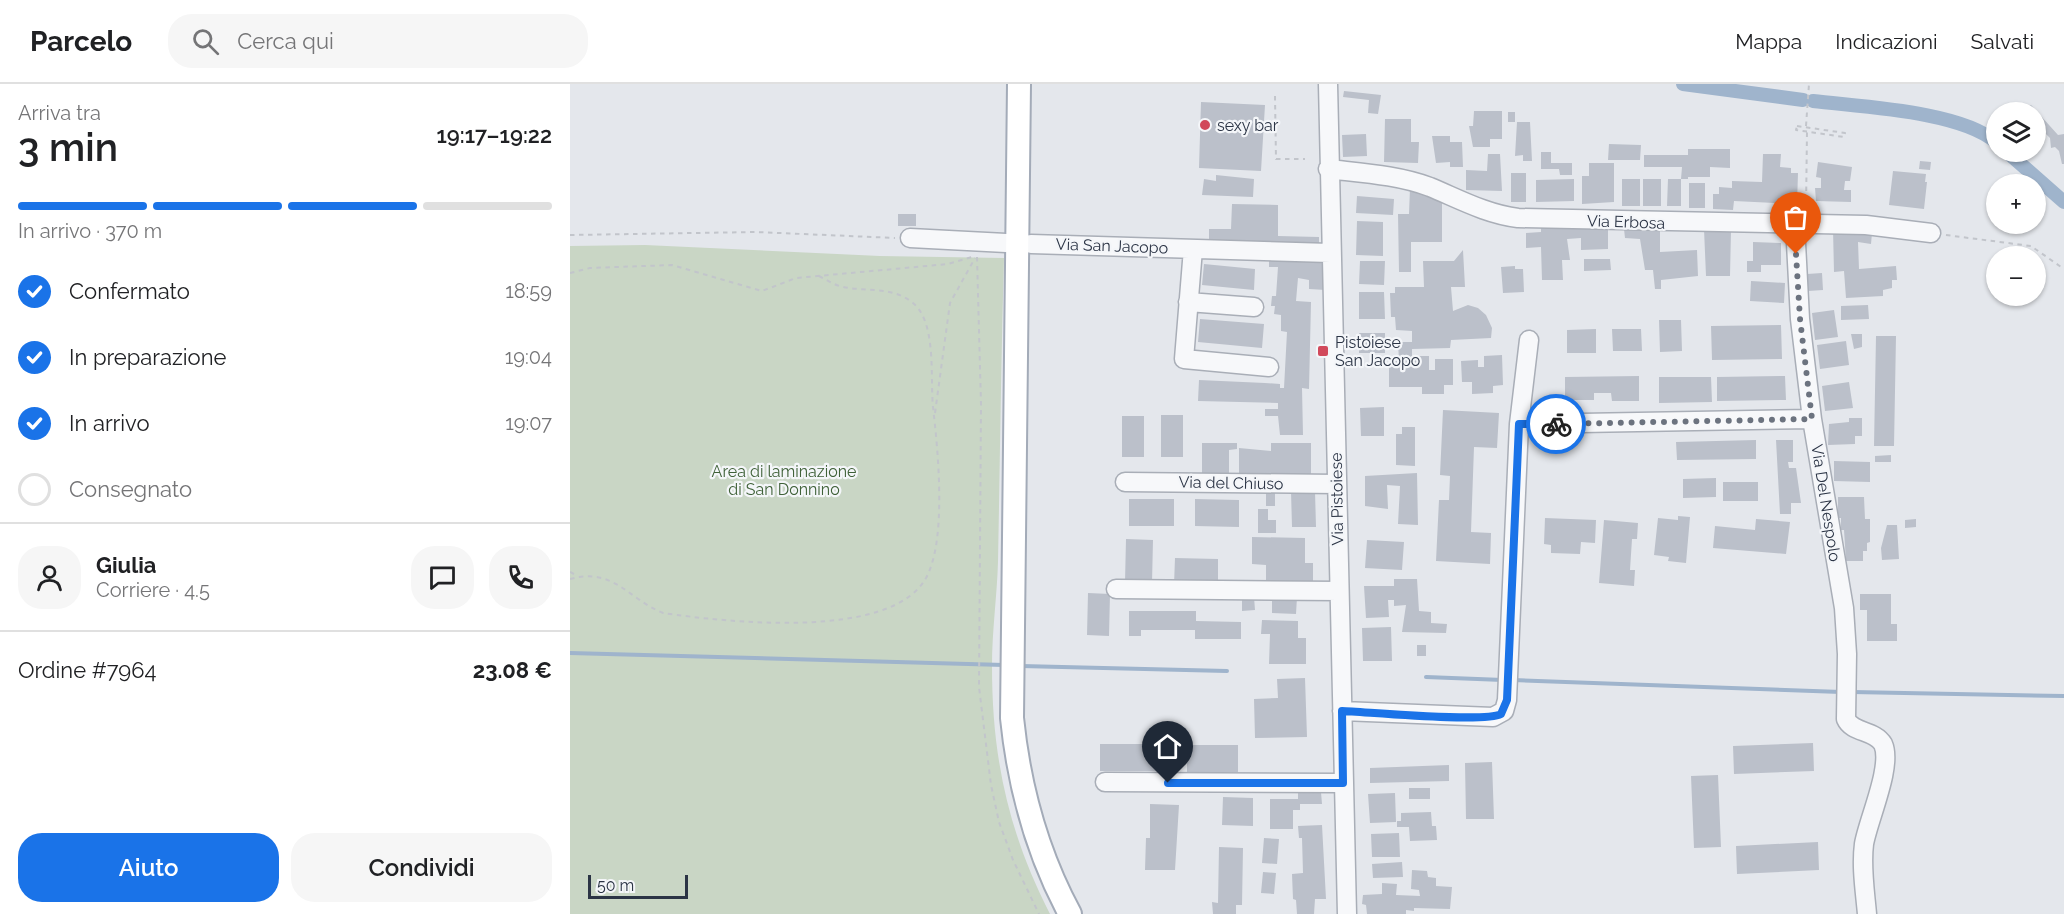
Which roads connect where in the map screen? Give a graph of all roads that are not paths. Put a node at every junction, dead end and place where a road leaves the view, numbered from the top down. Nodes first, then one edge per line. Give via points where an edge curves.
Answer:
1 (1019, 84) edge
2 (1328, 84) edge
3 (1329, 169) junction
4 (1800, 224) junction
5 (1931, 233) road end
6 (910, 238) road end
7 (1006, 243) dead end
8 (1030, 244) dead end
9 (1194, 249) junction
10 (1330, 253) junction
11 (1188, 302) junction
12 (1254, 307) dead end
13 (1529, 340) dead end
14 (1269, 367) dead end
15 (1812, 419) junction
16 (1519, 424) junction
17 (1125, 482) dead end
18 (1336, 484) junction
19 (1116, 589) dead end
20 (1339, 591) junction
21 (1342, 711) junction
22 (1105, 782) dead end
23 (1343, 783) junction
24 (1070, 914) edge
25 (1347, 914) edge
26 (1867, 914) edge

1 - 24 main road via 1011,689 1016,752 1030,816
2 - 3 street, Via Pistoiese
3 - 4 street, Via Erbosa via 1415,183 1475,207 1518,218
3 - 10 street, Via Pistoiese
4 - 5 street, Via Erbosa via 1866,225
4 - 15 street, Via Del Nespolo via 1800,319
6 - 7 street via 978,249
8 - 9 street, Via San Jacopo
9 - 10 street, Via San Jacopo
9 - 11 street, Via San Jacopo
10 - 18 street, Via Pistoiese
11 - 12 street
11 - 14 street, Via San Jacopo via 1184,359
13 - 16 street
15 - 16 street
15 - 26 street, Via Del Nespolo via 1842,592 1846,714 1850,725 1881,741 1885,750 1864,844
16 - 21 street via 1506,708 1493,717
17 - 18 street, Via del Chiuso
18 - 20 street, Via Pistoiese
19 - 20 street
20 - 21 street, Via Pistoiese
21 - 23 street, Via Pistoiese
22 - 23 street
23 - 25 street, Via Pistoiese

